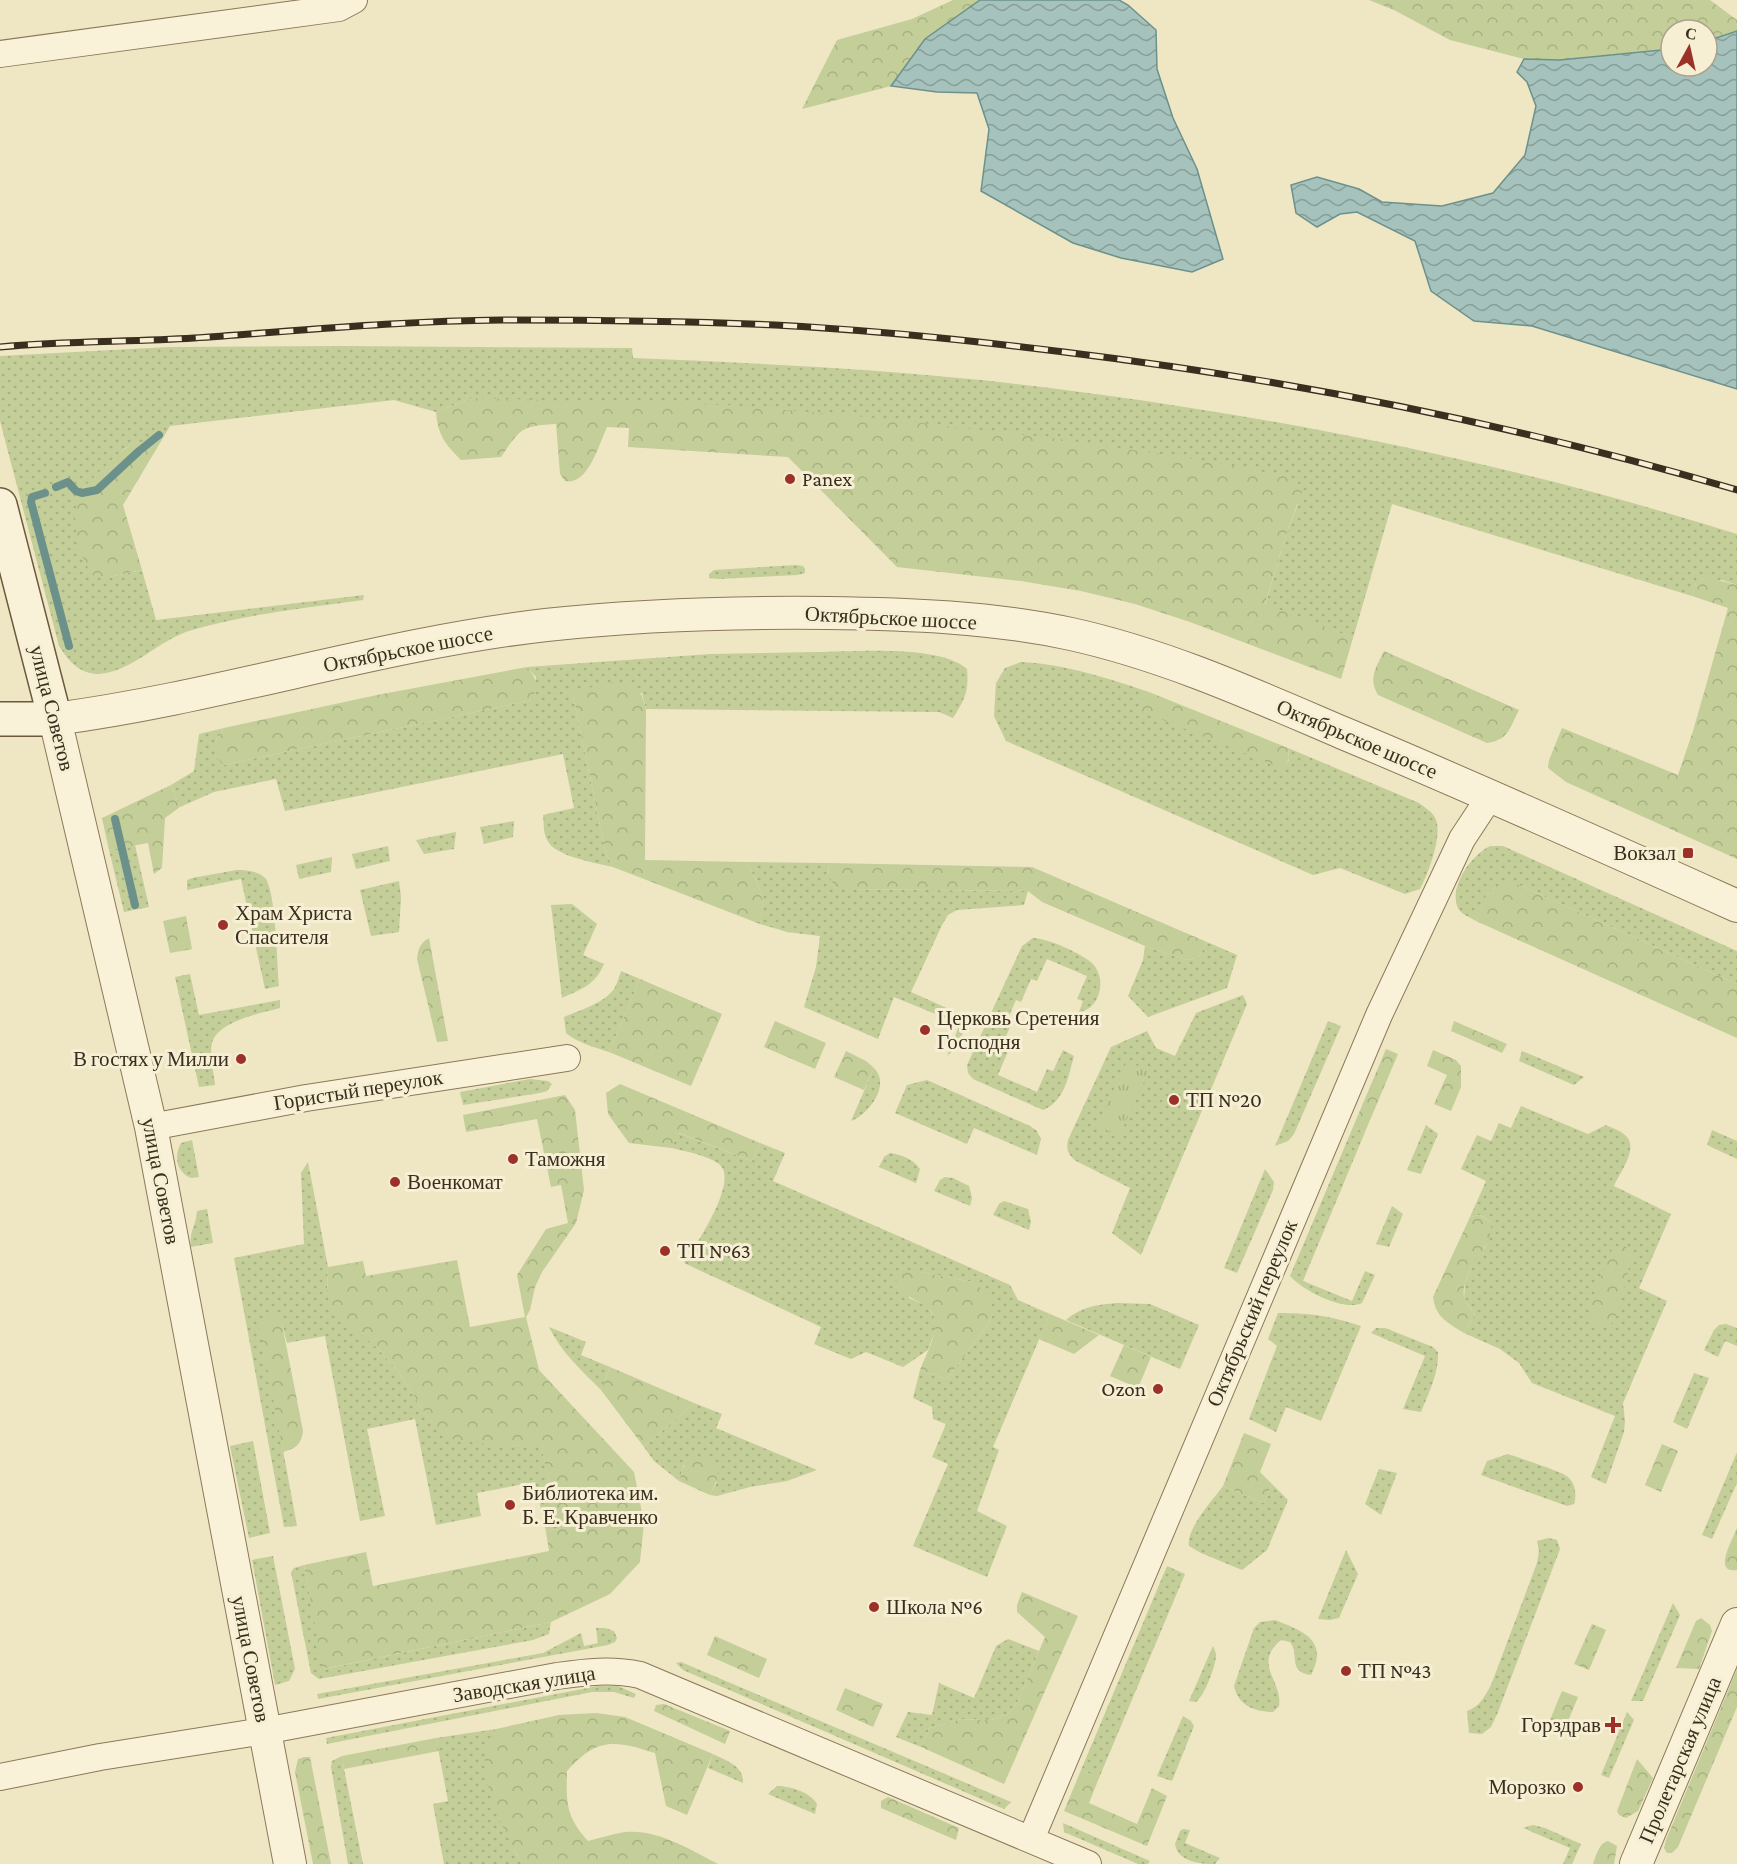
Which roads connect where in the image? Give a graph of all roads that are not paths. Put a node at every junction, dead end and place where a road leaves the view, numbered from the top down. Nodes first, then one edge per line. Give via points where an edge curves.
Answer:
1 (354, 0) edge
2 (0, 54) edge
3 (0, 505) edge
4 (0, 719) edge
5 (55, 719) junction
6 (1491, 795) junction
7 (1737, 906) edge
8 (567, 1058) dead end
9 (151, 1127) junction
10 (1737, 1624) edge
11 (264, 1731) junction
12 (0, 1777) edge
13 (1031, 1839) junction
14 (290, 1864) edge
15 (1088, 1864) edge
16 (1636, 1864) edge

1 - 2 street via 339,8
3 - 5 main road, улица Советов
4 - 5 main road, Октябрьское шоссе
5 - 6 street, Октябрьское шоссе via 167,700 415,646 548,625 742,614 909,616 1029,627 1136,650
5 - 9 street, улица Советов
6 - 7 street, Октябрьское шоссе
6 - 13 street, Октябрьский переулок via 1462,839 1379,1015
8 - 9 street, Гористый переулок via 295,1100
9 - 11 street, улица Советов
10 - 16 street, Пролетарская улица
11 - 12 street, Заводская улица
11 - 13 street, Заводская улица via 586,1671 621,1671 640,1674
11 - 14 street, улица Советов
13 - 15 street, Заводская улица

